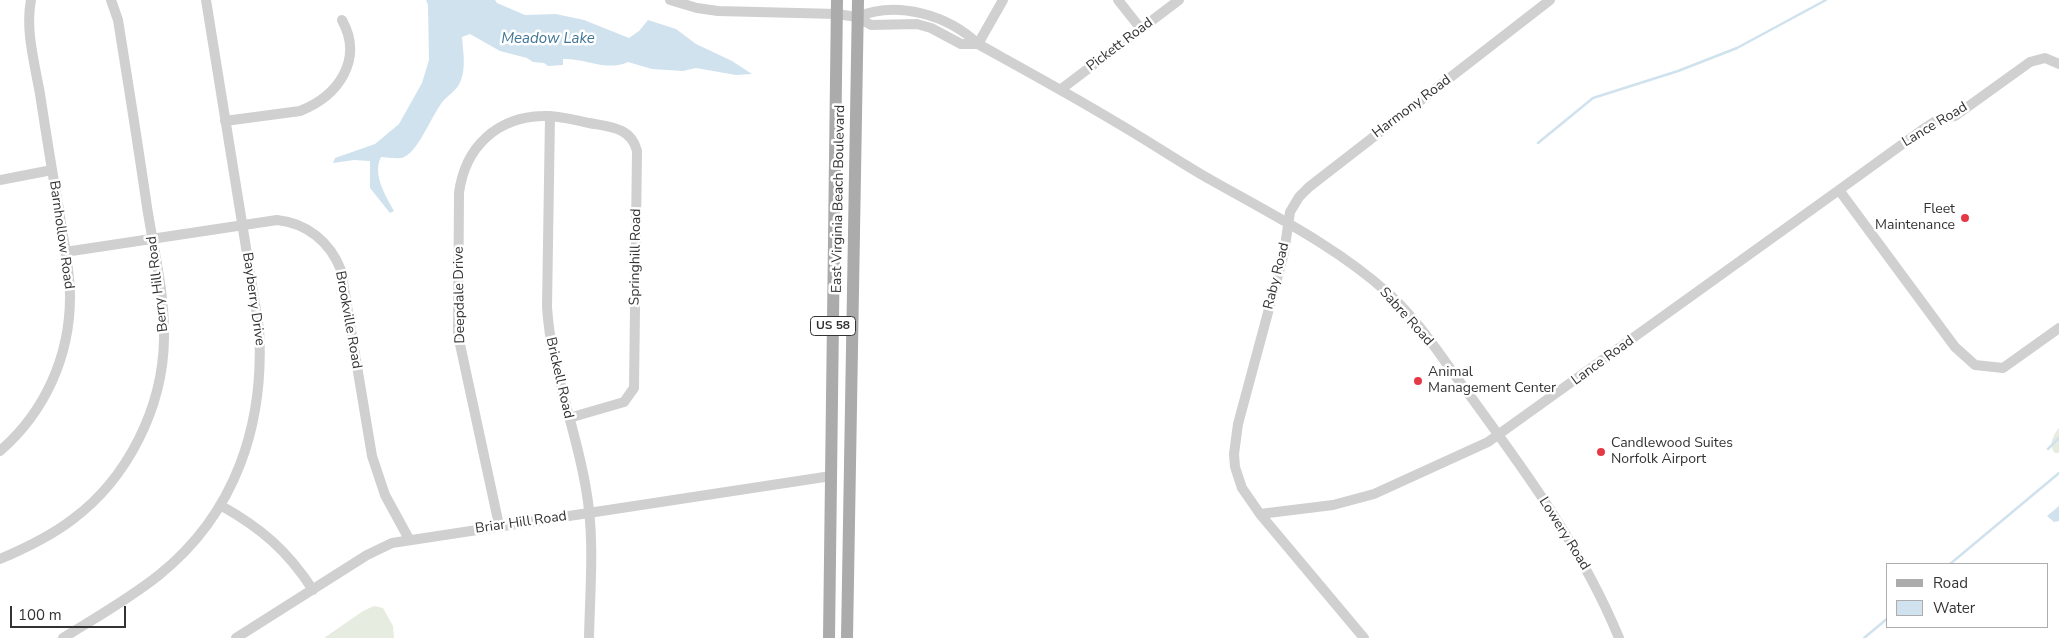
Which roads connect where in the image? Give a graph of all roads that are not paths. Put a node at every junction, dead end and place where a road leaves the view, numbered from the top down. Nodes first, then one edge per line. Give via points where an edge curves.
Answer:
1 (31, 0) edge
2 (111, 0) edge
3 (206, 0) edge
4 (670, 0) edge
5 (837, 0) edge
6 (858, 0) edge
7 (1003, 0) edge
8 (1118, 0) edge
9 (1180, 0) edge
10 (1550, 0) edge
11 (837, 14) junction
12 (858, 17) junction
13 (342, 20) dead end
14 (1141, 29) junction
15 (978, 44) junction
16 (2059, 64) edge
17 (1060, 90) junction
18 (550, 116) junction
19 (225, 121) junction
20 (52, 170) junction
21 (0, 180) edge
22 (1839, 190) junction
23 (242, 224) junction
24 (1288, 224) junction
25 (152, 238) junction
26 (65, 252) junction
27 (2059, 328) edge
28 (568, 418) junction
29 (1499, 436) junction
30 (0, 451) edge
31 (831, 476) junction
32 (220, 504) junction
33 (590, 513) junction
34 (1260, 514) junction
35 (499, 525) junction
36 (409, 539) junction
37 (0, 559) edge
38 (313, 590) junction
39 (63, 638) edge
40 (236, 638) edge
41 (589, 638) edge
42 (829, 638) edge
43 (847, 638) edge
44 (1364, 638) edge
45 (1619, 638) edge

1 - 20 street, Barnhollow Road via 35,63
2 - 25 street, Berry Hill Road via 118,20
3 - 19 street, Bayberry Drive
4 - 11 street, Raby Road via 718,11
5 - 11 main road, East Virginia Beach Boulevard / US 58
6 - 12 main road, East Virginia Beach Boulevard / US 58
7 - 15 street
8 - 14 street
9 - 14 street, Pickett Road
10 - 24 street, Harmony Road via 1309,187 1294,204
11 - 12 street, Raby Road
11 - 31 main road, East Virginia Beach Boulevard / US 58
12 - 15 street, Raby Road via 871,25 917,24 932,28 961,44
12 - 43 main road, East Virginia Beach Boulevard / US 58
13 - 19 street via 350,38 350,59 344,77 332,92 300,110
14 - 17 street, Pickett Road
15 - 17 street, Raby Road
16 - 22 street, Lance Road via 2045,58 2030,62 1955,116 1940,119 1922,130
17 - 24 street, Raby Road
18 - 28 street, Brickell Road via 546,307 552,356
18 - 28 street, Springhill Road via 622,130 632,138 637,151 634,388 624,402
18 - 35 street, Deepdale Drive via 517,119 493,130 468,159 460,180 458,335
19 - 23 street, Bayberry Drive
20 - 21 street
20 - 26 street, Barnhollow Road
22 - 27 street via 1955,347 1975,365 2003,368
22 - 29 street, Lance Road
23 - 25 street, Brookville Road
23 - 32 street, Bayberry Drive via 259,328 258,404 241,466
23 - 36 street, Brookville Road via 277,220 298,224 324,242 337,260 372,456 385,495
24 - 29 street, Sabre Road via 1340,256 1398,303 1422,330
24 - 34 street, Raby Road via 1284,253 1234,447 1237,478
25 - 26 street, Brookville Road
25 - 37 street, Berry Hill Road via 161,292 164,340 159,384 140,437 110,483 75,518 35,544
26 - 30 street, Barnhollow Road via 70,297 61,358 38,408
28 - 33 street, Brickell Road
29 - 34 street, Lance Road via 1374,494 1333,505
29 - 45 street, Lowery Road via 1577,550
31 - 33 street, Briar Hill Road
31 - 42 main road, East Virginia Beach Boulevard / US 58
32 - 38 street via 278,544
32 - 39 street, Bayberry Drive via 194,542 159,575
33 - 35 street, Briar Hill Road
33 - 41 street, Brickell Road
34 - 44 street, Raby Road
35 - 36 street, Briar Hill Road
36 - 38 street, Briar Hill Road via 379,548
38 - 40 street, Briar Hill Road

